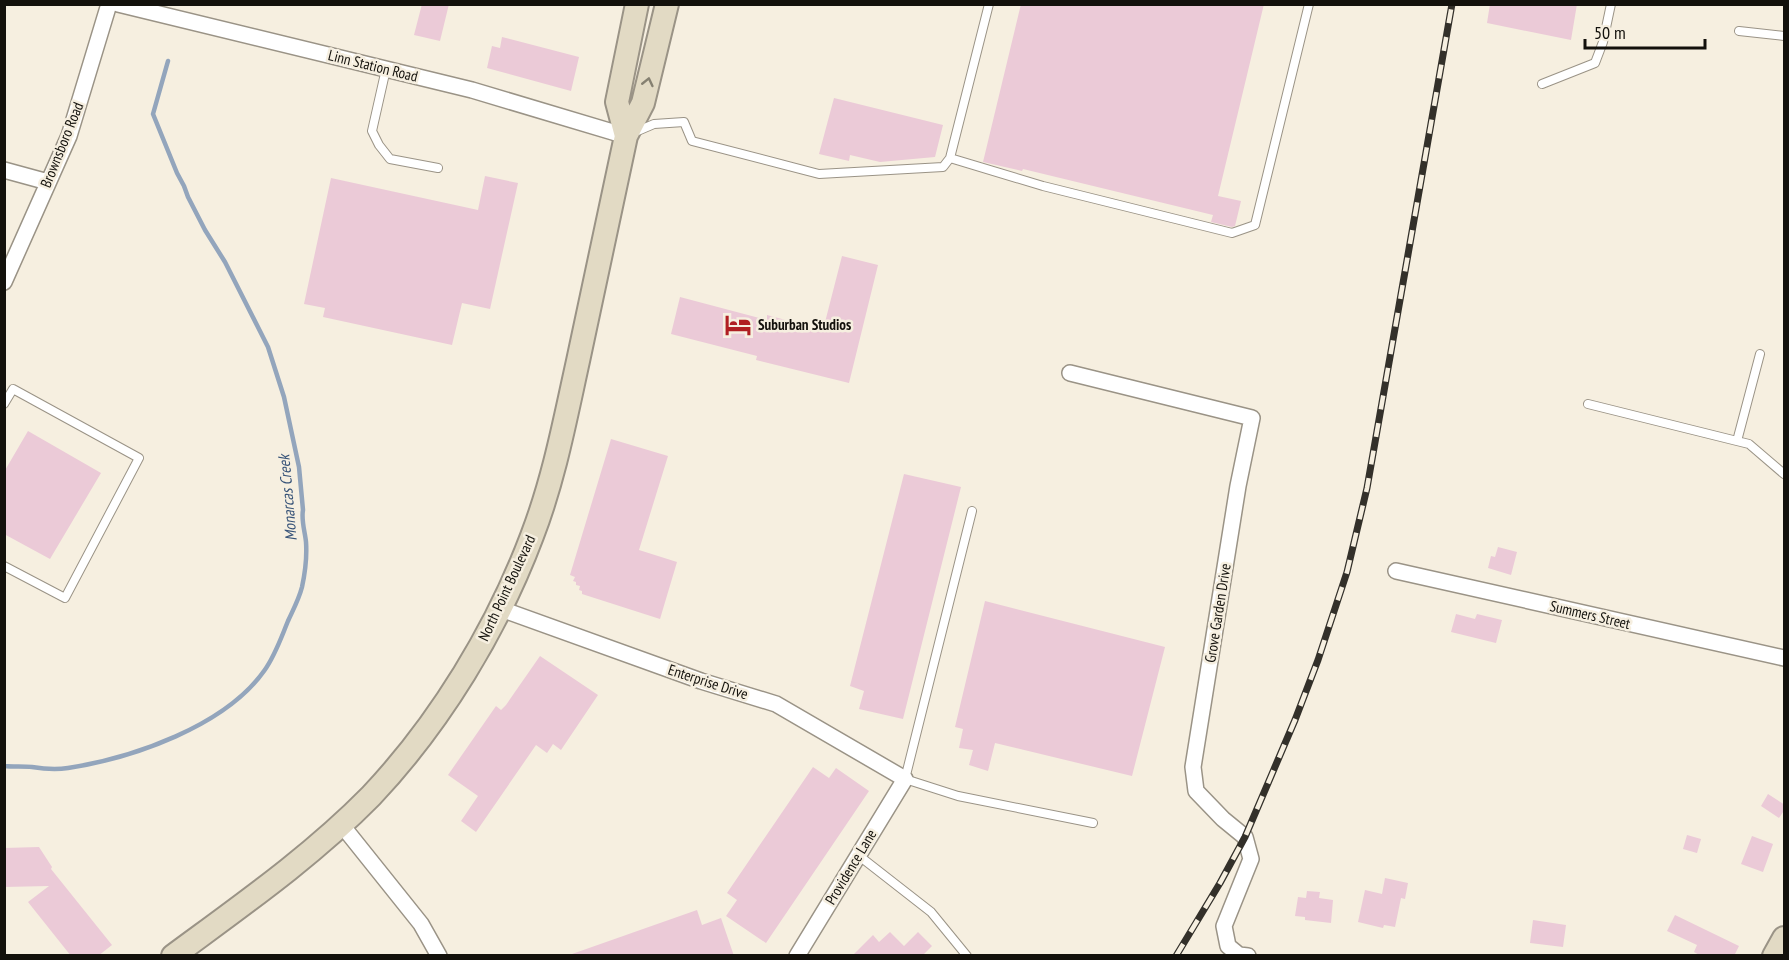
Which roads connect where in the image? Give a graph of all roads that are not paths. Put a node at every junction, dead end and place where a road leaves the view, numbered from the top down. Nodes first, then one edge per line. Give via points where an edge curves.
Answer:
1 (109, 4) edge
2 (118, 4) edge
3 (637, 4) edge
4 (667, 4) edge
5 (989, 4) edge
6 (1309, 4) edge
7 (1611, 4) edge
8 (1739, 31) dead end
9 (1785, 36) edge
10 (386, 69) junction
11 (1542, 84) dead end
12 (626, 136) junction
13 (950, 158) junction
14 (438, 168) dead end
15 (4, 170) edge
16 (48, 182) junction
17 (4, 282) edge
18 (1760, 354) dead end
19 (1070, 373) dead end
20 (4, 404) edge
21 (1588, 404) dead end
22 (1737, 441) junction
23 (1785, 474) edge
24 (972, 511) dead end
25 (4, 566) edge
26 (1396, 571) dead end
27 (501, 609) junction
28 (1785, 658) edge
29 (905, 778) junction
30 (1093, 823) dead end
31 (341, 824) junction
32 (858, 855) junction
33 (1785, 938) edge
34 (174, 956) edge
35 (439, 956) edge
36 (797, 956) edge
37 (967, 956) edge
38 (1248, 956) edge
39 (1774, 956) edge

1 - 16 street, Brownsboro Road via 69,136
2 - 10 street, Linn Station Road
3 - 12 main road, North Point Boulevard via 617,102
12 -> 4 main road, North Point Boulevard via 643,103
5 - 13 lane
6 - 13 lane via 1255,225 1232,233 1043,186
7 - 11 lane via 1595,63
8 - 9 lane
10 - 12 street, Linn Station Road
10 - 14 lane via 372,131 379,145 390,159
12 - 13 lane via 654,124 684,122 692,141 819,174 943,167
12 - 27 main road, North Point Boulevard via 552,473 533,533
15 - 16 street
16 - 17 street, Brownsboro Road
18 - 22 lane
19 - 38 street, Grove Garden Drive via 1252,418 1193,767 1196,791 1245,837 1251,859 1224,926 1228,946 1239,955
20 - 25 lane via 13,389 139,458 65,598
21 - 22 lane
22 - 23 lane via 1749,444
24 - 29 lane
26 - 28 street, Summers Street
27 - 29 street, Enterprise Drive via 776,704
27 - 31 main road, North Point Boulevard via 424,733
29 - 30 lane via 958,796
29 - 32 street, Providence Lane
31 - 34 main road, North Point Boulevard via 291,868
31 - 35 street via 420,924
32 - 36 street, Providence Lane
32 - 37 lane via 931,912
33 - 39 main road

